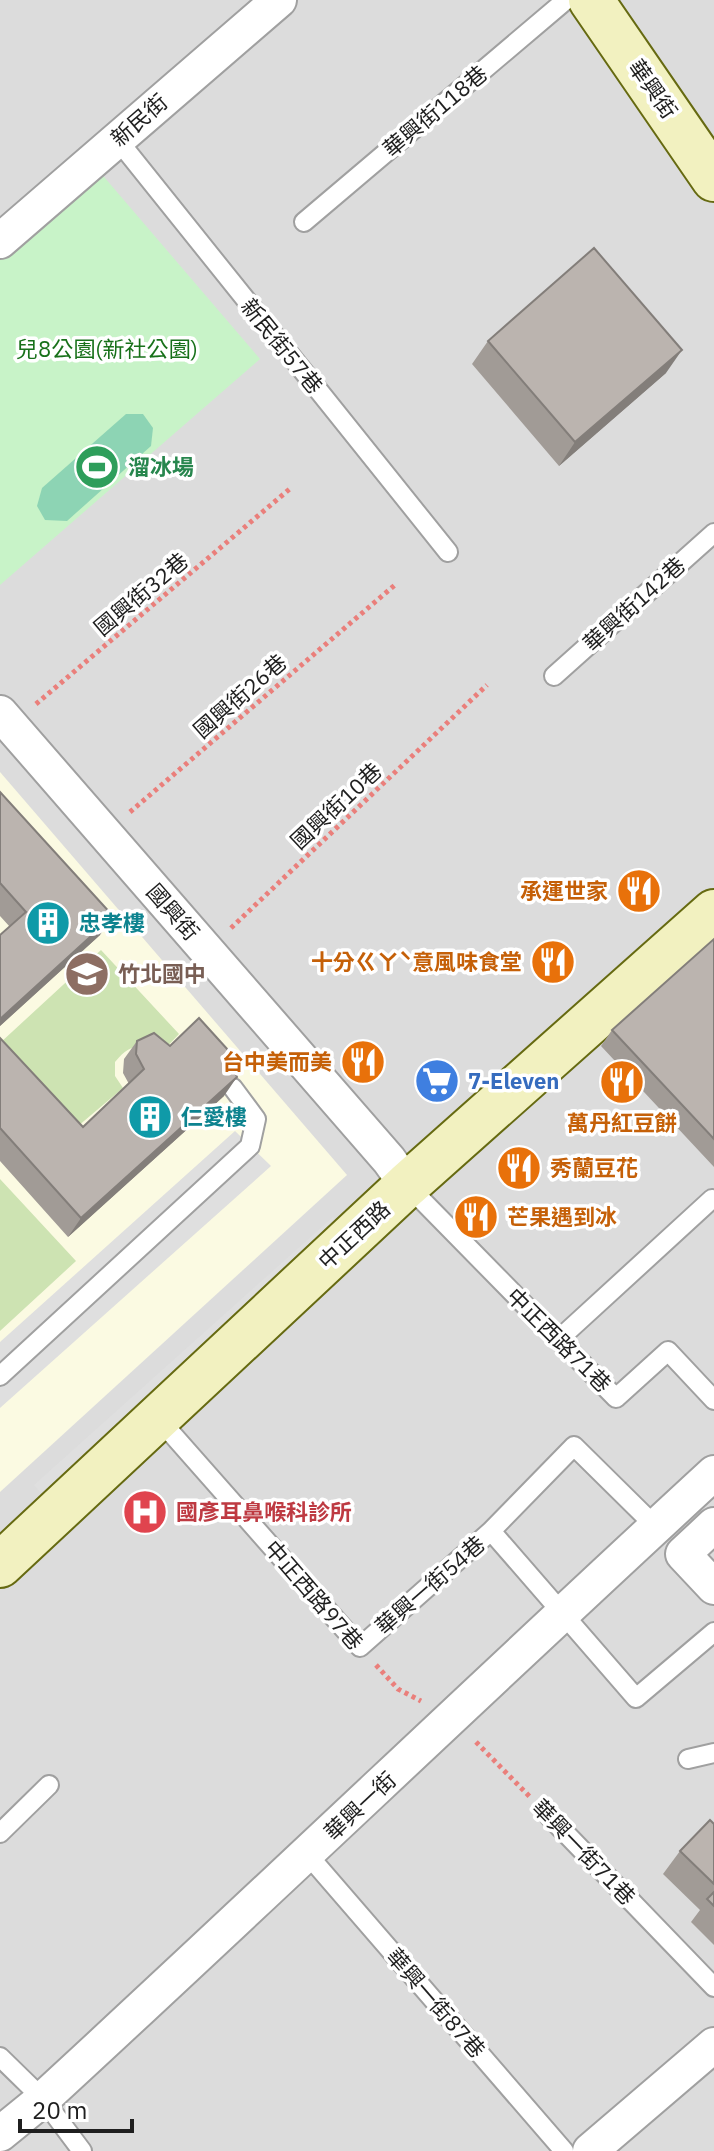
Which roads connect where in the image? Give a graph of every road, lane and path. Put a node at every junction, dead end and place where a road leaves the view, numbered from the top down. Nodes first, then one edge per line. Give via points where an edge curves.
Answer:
1 (279, 0) edge
2 (566, 0) edge
3 (591, 0) edge
4 (117, 139) junction
5 (714, 179) edge
6 (304, 222) dead end
7 (0, 241) edge
8 (292, 487) dead end
9 (714, 533) edge
10 (448, 552) dead end
11 (396, 584) dead end
12 (554, 676) dead end
13 (487, 685) dead end
14 (6, 719) edge
15 (104, 833) junction
16 (714, 912) edge
17 (207, 950) junction
18 (233, 1088) edge
19 (407, 1185) junction
20 (712, 1199) dead end
21 (558, 1340) junction
22 (0, 1376) edge
23 (714, 1400) edge
24 (158, 1418) junction
25 (714, 1473) edge
26 (714, 1525) edge
27 (656, 1527) junction
28 (491, 1531) junction
29 (0, 1565) edge
30 (714, 1587) edge
31 (563, 1612) junction
32 (714, 1632) edge
33 (360, 1647) junction
34 (453, 1718) junction
35 (714, 1753) edge
36 (688, 1759) dead end
37 (49, 1785) dead end
38 (549, 1816) joint
39 (0, 1833) edge
40 (308, 1855) junction
41 (714, 1987) edge
42 (714, 2045) edge
43 (0, 2057) edge
44 (43, 2099) junction
45 (0, 2134) edge
46 (596, 2150) edge
47 (82, 2151) edge
48 (564, 2151) edge

1 - 4 street, 新民街
2 - 6 lane, 華興街118巷
3 - 5 main road, 華興街
4 - 7 street, 新民街
4 - 10 lane, 新民街57巷
8 - 14 path, 國興街32巷
9 - 12 lane, 華興街142巷
11 - 15 path, 國興街26巷
13 - 17 path, 國興街10巷
14 - 15 street, 國興街
15 - 17 street, 國興街
16 - 19 main road, 中正西路
17 - 19 street, 國興街
18 - 22 lane via 256,1119 250,1146
19 - 21 lane, 中正西路71巷
19 - 24 main road, 中正西路
20 - 21 lane
21 - 23 lane, 中正西路71巷 via 616,1398 668,1351
24 - 29 main road, 中正西路
24 - 33 lane, 中正西路97巷
25 - 27 street, 華興一街
26 - 30 street via 683,1554
27 - 28 lane via 574,1446
27 - 31 street, 華興一街
28 - 31 lane, 華興一街54巷
28 - 33 lane, 華興一街54巷
31 - 32 lane, 華興一街54巷 via 636,1698
31 - 34 street, 華興一街
33 - 34 path, 中正西路97巷 via 398,1689
34 - 38 path, 華興一街71巷
34 - 40 street, 華興一街
35 - 36 lane
37 - 39 lane
38 - 41 lane, 華興一街71巷
40 - 44 street, 華興一街
40 - 48 lane, 華興一街87巷
42 - 46 street
43 - 44 lane
44 - 45 street, 華興一街
44 - 47 lane

